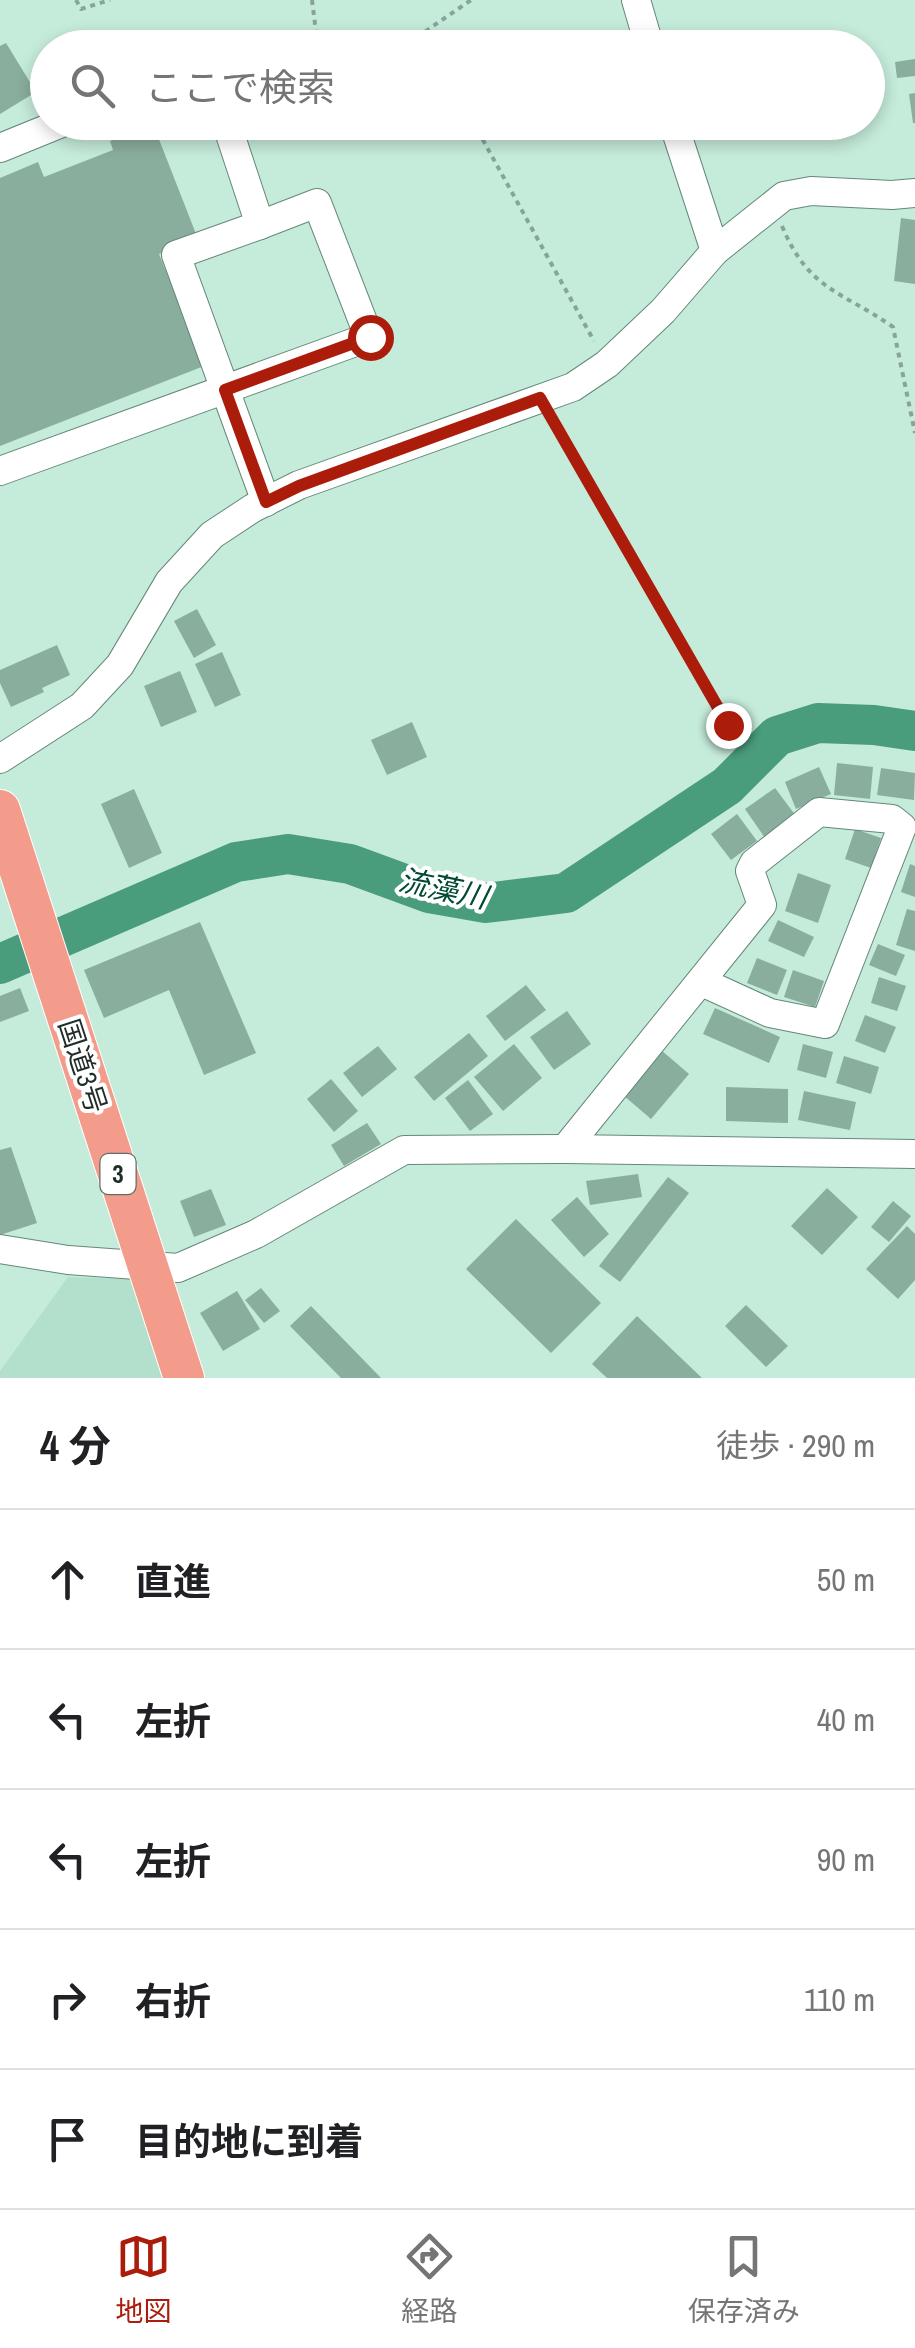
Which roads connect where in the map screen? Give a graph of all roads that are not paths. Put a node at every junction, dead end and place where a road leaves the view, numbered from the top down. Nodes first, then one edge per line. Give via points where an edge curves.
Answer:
1 (636, 0) edge
2 (645, 30) edge
3 (30, 136) edge
4 (232, 140) edge
5 (679, 140) edge
6 (0, 148) edge
7 (915, 193) edge
8 (260, 224) junction
9 (715, 251) junction
10 (225, 390) junction
11 (0, 470) edge
12 (266, 502) junction
13 (0, 758) edge
14 (0, 810) edge
15 (702, 982) junction
16 (565, 1149) junction
17 (915, 1154) edge
18 (0, 1248) edge
19 (148, 1266) junction
20 (184, 1378) edge

1 - 2 street
3 - 6 street
4 - 8 street
5 - 9 street
7 - 9 street via 784,196
8 - 10 street via 176,255
8 - 10 street via 317,203 370,337
9 - 12 street via 662,311 573,388
10 - 11 street
10 - 12 street
12 - 13 street via 212,534 169,582 120,665 82,706
14 - 19 highway, 国道3号 / 3
15 - 15 street via 762,905 750,871 754,863 819,812 892,819 902,827 826,1024 770,1012
15 - 16 street
16 - 17 street
16 - 19 street via 404,1150 256,1234 178,1268
18 - 19 street
19 - 20 highway, 国道3号 / 3

